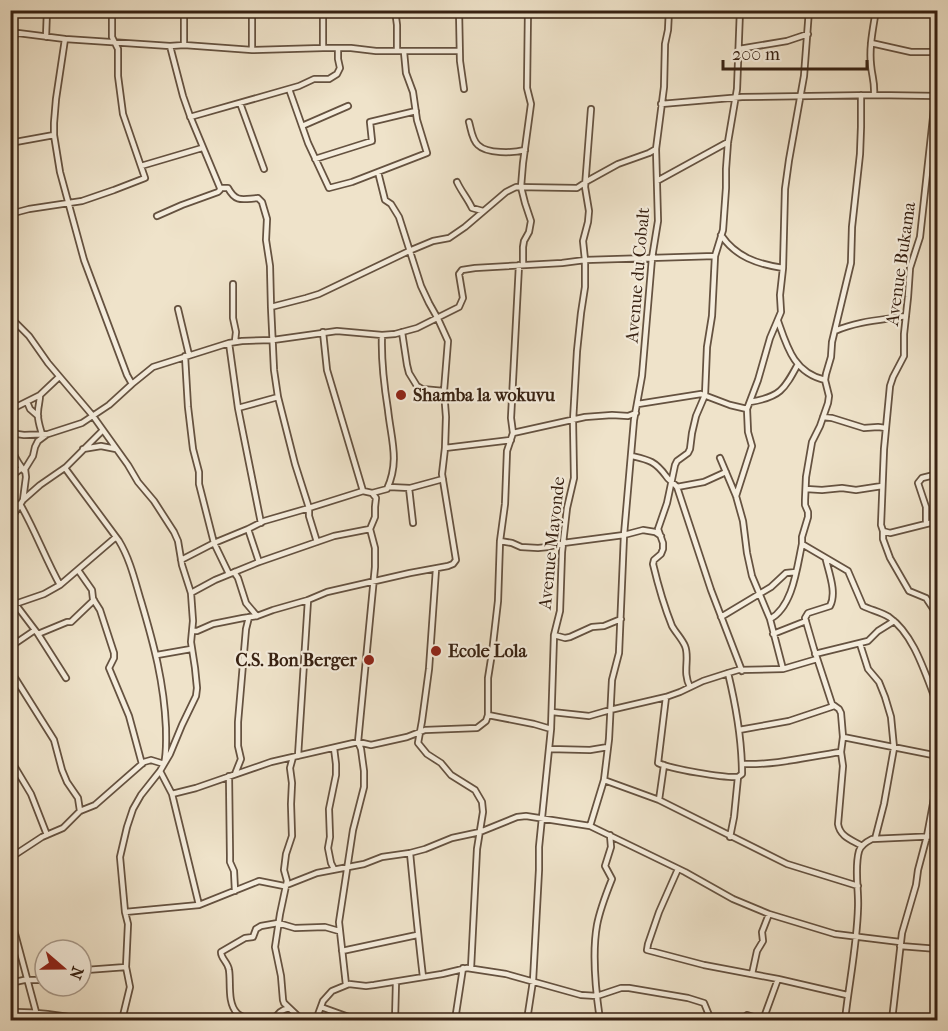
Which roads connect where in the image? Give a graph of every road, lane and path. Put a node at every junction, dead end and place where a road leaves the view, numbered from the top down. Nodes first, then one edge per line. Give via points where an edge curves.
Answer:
1 (47, 10) edge
2 (112, 10) edge
3 (184, 10) edge
4 (252, 10) edge
5 (323, 10) edge
6 (394, 10) edge
7 (459, 10) edge
8 (528, 10) edge
9 (669, 10) edge
10 (740, 10) edge
11 (809, 10) edge
12 (876, 10) edge
13 (13, 32) edge
14 (808, 34) junction
15 (46, 37) junction
16 (65, 39) junction
17 (115, 41) junction
18 (871, 43) junction
19 (184, 45) junction
20 (170, 46) junction
21 (323, 48) junction
22 (338, 48) junction
23 (739, 49) junction
24 (252, 50) junction
25 (397, 51) junction
26 (459, 51) junction
27 (404, 52) junction
28 (938, 52) edge
29 (10, 68) edge
30 (938, 72) edge
31 (289, 89) junction
32 (464, 89) dead end
33 (800, 95) junction
34 (861, 95) junction
35 (874, 95) junction
36 (936, 96) edge
37 (735, 98) junction
38 (240, 103) junction
39 (661, 104) junction
40 (348, 106) dead end
41 (591, 109) dead end
42 (416, 111) junction
43 (190, 117) junction
44 (469, 122) dead end
45 (302, 126) junction
46 (54, 135) junction
47 (728, 142) junction
48 (10, 143) edge
49 (202, 148) junction
50 (656, 149) junction
51 (525, 150) junction
52 (315, 159) junction
53 (141, 166) junction
54 (264, 170) dead end
55 (378, 172) junction
56 (457, 182) dead end
57 (585, 182) junction
58 (657, 182) junction
59 (521, 187) junction
60 (220, 188) junction
61 (68, 204) junction
62 (483, 212) junction
63 (10, 214) edge
64 (157, 216) dead end
65 (721, 235) junction
66 (410, 251) junction
67 (715, 256) junction
68 (652, 258) junction
69 (585, 260) junction
70 (521, 265) junction
71 (783, 268) junction
72 (233, 284) dead end
73 (271, 307) junction
74 (178, 309) dead end
75 (10, 316) edge
76 (906, 316) junction
77 (438, 319) junction
78 (778, 321) junction
79 (835, 331) junction
80 (323, 332) junction
81 (402, 332) junction
82 (381, 335) junction
83 (273, 340) junction
84 (235, 342) junction
85 (229, 343) junction
86 (187, 356) junction
87 (798, 364) junction
88 (59, 377) junction
89 (825, 380) junction
90 (132, 384) junction
91 (444, 391) junction
92 (40, 395) junction
93 (705, 395) junction
94 (278, 397) junction
95 (27, 402) junction
96 (750, 402) junction
97 (638, 404) junction
98 (238, 408) junction
99 (747, 410) junction
100 (10, 413) edge
101 (636, 413) junction
102 (93, 416) junction
103 (38, 417) junction
104 (823, 417) junction
105 (573, 421) junction
106 (886, 428) junction
107 (103, 430) junction
108 (45, 434) junction
109 (513, 434) junction
110 (10, 435) edge
111 (511, 440) junction
112 (116, 448) junction
113 (446, 448) junction
114 (83, 449) junction
115 (632, 456) junction
116 (720, 458) dead end
117 (64, 468) junction
118 (23, 470) junction
119 (726, 472) junction
120 (938, 474) edge
121 (10, 477) edge
122 (443, 479) junction
123 (671, 481) junction
124 (882, 486) junction
125 (389, 487) junction
126 (677, 487) junction
127 (409, 488) junction
128 (806, 489) junction
129 (363, 491) junction
130 (372, 492) junction
131 (736, 496) junction
132 (21, 502) junction
133 (309, 508) junction
134 (10, 520) edge
135 (938, 521) edge
136 (261, 523) junction
137 (413, 523) dead end
138 (926, 524) junction
139 (248, 529) junction
140 (370, 529) junction
141 (883, 531) junction
142 (624, 535) junction
143 (116, 537) junction
144 (661, 537) junction
145 (500, 541) junction
146 (317, 542) junction
147 (214, 543) junction
148 (563, 543) junction
149 (802, 544) junction
150 (181, 560) junction
151 (826, 560) junction
152 (259, 562) junction
153 (436, 569) junction
154 (78, 570) junction
155 (796, 572) junction
156 (232, 573) junction
157 (373, 583) junction
158 (60, 585) junction
159 (191, 592) junction
160 (759, 594) junction
161 (10, 597) edge
162 (94, 600) junction
163 (308, 600) junction
164 (15, 604) junction
165 (257, 616) junction
166 (938, 616) edge
167 (249, 617) junction
168 (721, 617) junction
169 (621, 619) junction
170 (770, 619) junction
171 (806, 621) junction
172 (894, 621) junction
173 (192, 631) junction
174 (37, 632) junction
175 (773, 634) junction
176 (554, 635) junction
177 (860, 644) junction
178 (10, 647) edge
179 (191, 649) junction
180 (157, 655) junction
181 (816, 657) junction
182 (783, 669) junction
183 (10, 670) edge
184 (742, 670) junction
185 (728, 672) junction
186 (66, 678) dead end
187 (690, 687) junction
188 (666, 697) junction
189 (834, 706) junction
190 (938, 706) edge
191 (610, 710) junction
192 (552, 712) junction
193 (488, 715) junction
194 (551, 729) junction
195 (739, 730) junction
196 (419, 733) junction
197 (843, 737) junction
198 (358, 742) junction
199 (608, 747) junction
200 (334, 748) junction
201 (894, 748) junction
202 (549, 749) junction
203 (841, 752) junction
204 (139, 755) junction
205 (938, 756) edge
206 (296, 757) junction
207 (10, 759) edge
208 (149, 760) junction
209 (142, 764) junction
210 (164, 764) junction
211 (742, 764) junction
212 (664, 765) junction
213 (160, 771) junction
214 (232, 775) junction
215 (738, 777) junction
216 (938, 777) edge
217 (604, 780) junction
218 (172, 794) junction
219 (659, 800) junction
220 (80, 812) junction
221 (542, 818) junction
222 (590, 826) junction
223 (480, 832) junction
224 (46, 835) junction
225 (610, 835) junction
226 (927, 836) junction
227 (938, 836) edge
228 (730, 837) junction
229 (875, 839) junction
230 (862, 846) junction
231 (410, 853) junction
232 (10, 858) edge
233 (348, 867) junction
234 (678, 869) junction
235 (334, 870) junction
236 (286, 884) junction
237 (858, 886) junction
238 (235, 891) junction
239 (199, 905) junction
240 (125, 912) junction
241 (769, 914) junction
242 (10, 915) edge
243 (278, 923) junction
244 (339, 931) junction
245 (417, 935) junction
246 (855, 936) junction
247 (900, 944) junction
248 (938, 950) edge
249 (342, 951) junction
250 (126, 968) junction
251 (463, 968) junction
252 (471, 968) junction
253 (93, 970) edge
254 (752, 974) junction
255 (423, 977) junction
256 (778, 979) junction
257 (28, 980) junction
258 (33, 980) edge
259 (533, 981) junction
260 (396, 982) junction
261 (10, 983) edge
262 (346, 985) junction
263 (848, 995) junction
264 (597, 996) junction
265 (321, 1007) junction
266 (289, 1008) junction
267 (10, 1012) edge
268 (36, 1012) junction
269 (938, 1013) edge
270 (456, 1018) edge
271 (85, 1020) edge
272 (122, 1020) edge
273 (250, 1020) edge
274 (274, 1020) edge
275 (302, 1020) edge
276 (316, 1020) edge
277 (357, 1020) edge
278 (395, 1020) edge
279 (478, 1020) edge
280 (527, 1020) edge
281 (600, 1020) edge
282 (713, 1020) edge
283 (743, 1020) edge
284 (763, 1020) edge
285 (844, 1020) edge
286 (892, 1020) edge
287 (935, 1020) edge

1 - 15 street
2 - 17 street
3 - 19 street
4 - 24 street
5 - 21 street
6 - 25 street
7 - 26 street
8 - 51 street via 527,88 531,104
9 - 39 street, Avenue du Cobalt
10 - 23 street
11 - 14 street
12 - 18 street
13 - 15 street
13 - 29 street
14 - 23 street
14 - 33 street
15 - 16 street
16 - 17 street
16 - 46 street
17 - 20 street
17 - 53 street via 123,114
18 - 28 street
18 - 35 street
19 - 20 street
19 - 24 street
20 - 43 street
21 - 22 street
21 - 24 street
22 - 25 street
22 - 31 street via 337,74
23 - 37 street
25 - 27 street
26 - 27 street
26 - 32 street
27 - 42 street
30 - 36 street, Avenue Bukama
31 - 38 street
31 - 45 street
33 - 34 street
33 - 37 street
33 - 71 street via 785,189
34 - 35 street
34 - 79 street via 850,263
35 - 36 street
36 - 76 street, Avenue Bukama via 920,237 910,268
37 - 39 street
37 - 47 street
38 - 43 street
38 - 54 street
39 - 50 street, Avenue du Cobalt
40 - 45 street
41 - 57 street, Avenue Mayonde
42 - 52 street via 370,122 372,141
42 - 55 street via 427,153
43 - 49 street
44 - 51 street via 480,147 514,153
45 - 52 street
46 - 48 street
46 - 61 street
47 - 58 street
47 - 65 street
49 - 53 street
49 - 60 street
50 - 57 street
50 - 58 street, Avenue du Cobalt
51 - 59 street
52 - 55 street via 329,188
53 - 61 street via 145,179
55 - 66 street via 385,200 399,217
56 - 62 street via 472,208
57 - 59 street via 577,188
57 - 69 street, Avenue Mayonde via 589,211 583,241
58 - 68 street, Avenue du Cobalt via 659,212
59 - 62 street via 506,192
59 - 70 street via 531,221
60 - 64 street
60 - 73 street via 228,188 239,200 262,201 267,219
61 - 63 street
61 - 90 street via 84,260
62 - 66 street via 449,238
65 - 67 street
65 - 71 street via 741,255
66 - 73 street via 319,294
66 - 77 street via 421,286
67 - 68 street
67 - 93 street
68 - 69 street
68 - 97 street, Avenue du Cobalt
69 - 70 street
69 - 105 street, Avenue Mayonde
70 - 77 street via 461,271 461,305
70 - 109 street
71 - 78 street
72 - 84 street
73 - 83 street
74 - 86 street
75 - 88 street
76 - 79 street via 861,322
76 - 106 street, Avenue Bukama via 904,356 890,386
77 - 81 street
77 - 91 street via 448,344
78 - 87 street
78 - 96 street
79 - 89 street
80 - 82 street
80 - 83 street
80 - 129 street via 327,370
81 - 82 street
81 - 91 street via 407,365 417,386
82 - 125 street via 395,457
83 - 84 street
83 - 94 street
84 - 85 street
85 - 86 street
85 - 98 street
86 - 90 street via 153,367
86 - 147 street via 193,449
87 - 89 street
87 - 96 street via 778,393
88 - 92 street
88 - 102 street
89 - 104 street via 829,396
90 - 102 street
91 - 113 street
92 - 95 street
92 - 103 street
93 - 97 street
93 - 99 street
93 - 123 street via 696,416 690,449 676,460
94 - 98 street
94 - 133 street
95 - 100 street
95 - 103 street
96 - 99 street
97 - 101 street, Avenue du Cobalt
98 - 136 street
99 - 131 street via 752,446
101 - 105 street
101 - 115 street, Avenue du Cobalt
102 - 107 street
102 - 108 street via 75,426
103 - 108 street
104 - 106 street via 864,428
104 - 128 street via 812,442
105 - 109 street
105 - 148 street, Avenue Mayonde via 574,478
106 - 124 street, Avenue Bukama
107 - 112 street
107 - 114 street
108 - 110 street
108 - 118 street
109 - 111 street
110 - 118 street via 12,453
111 - 113 street
111 - 145 street
112 - 114 street
112 - 150 street via 174,532
113 - 122 street
114 - 117 street
115 - 123 street via 654,463
115 - 142 street, Avenue du Cobalt
116 - 119 street
117 - 132 street
117 - 143 street
118 - 121 street
118 - 132 street via 26,477
119 - 126 street via 704,482
119 - 131 street
120 - 138 street via 918,483 926,507
122 - 127 street
122 - 153 street via 456,560
123 - 126 street
123 - 144 street via 658,529
124 - 128 street
124 - 141 street, Avenue Bukama
125 - 127 street
125 - 130 street
126 - 168 street
127 - 137 street
128 - 149 street via 808,512
129 - 130 street
129 - 133 street
130 - 140 street via 376,498 375,517
131 - 160 street
132 - 134 street
132 - 158 street
133 - 136 street
133 - 146 street
135 - 138 street
136 - 139 street
138 - 141 street via 890,533
139 - 147 street
139 - 152 street
140 - 146 street
140 - 157 street via 375,548
141 - 166 street, Avenue Bukama via 890,558 909,591 926,598
142 - 144 street via 647,530
142 - 148 street
142 - 169 street, Avenue du Cobalt
143 - 154 street
143 - 180 street via 131,567
144 - 187 street via 663,549 653,564 668,617 685,647
145 - 148 street via 530,548
145 - 193 street
146 - 152 street
147 - 150 street
147 - 156 street
148 - 176 street, Avenue Mayonde via 560,611
149 - 151 street
149 - 155 street
150 - 159 street
151 - 171 street via 832,601 830,606 808,613
151 - 172 street via 848,571 863,606
152 - 156 street
153 - 157 street
153 - 196 street via 429,669
154 - 158 street
154 - 162 street
155 - 160 street via 786,573
155 - 170 street via 785,604
156 - 159 street
156 - 165 street
157 - 163 street
157 - 198 street
158 - 164 street
159 - 173 street
160 - 168 street
160 - 170 street
161 - 164 street
162 - 174 street via 71,622
162 - 204 street via 114,652 109,668 129,716
163 - 165 street
163 - 206 street
164 - 174 street
165 - 167 street
167 - 173 street
167 - 214 street via 238,722 241,759
168 - 184 street
169 - 176 street via 570,637
169 - 191 street, Avenue du Cobalt
170 - 175 street
171 - 175 street
171 - 181 street
172 - 177 street
172 - 190 street via 908,636
173 - 179 street
174 - 178 street
174 - 186 street
175 - 182 street
176 - 192 street, Avenue Mayonde
177 - 181 street via 828,650
177 - 201 street via 868,669 885,697
179 - 180 street
179 - 210 street via 196,696
180 - 210 street via 166,716
181 - 182 street
181 - 189 street
182 - 184 street
183 - 220 street via 54,740
184 - 185 street
185 - 187 street
185 - 195 street
187 - 188 street
188 - 191 street
188 - 212 street via 658,759
189 - 195 street via 789,721
189 - 197 street via 841,713
191 - 192 street via 589,716
191 - 199 street, Avenue du Cobalt
192 - 194 street, Avenue Mayonde
193 - 194 street
193 - 196 street via 477,728
194 - 202 street, Avenue Mayonde
195 - 211 street
196 - 198 street via 382,744
196 - 223 street via 422,749 478,794 483,807
197 - 201 street
197 - 203 street
198 - 200 street
198 - 233 street via 364,788
199 - 202 street
199 - 217 street, Avenue du Cobalt
200 - 206 street
200 - 235 street via 336,775 329,809 328,848
201 - 205 street
201 - 229 street
202 - 221 street, Avenue Mayonde
203 - 211 street via 785,762
203 - 230 street via 838,830
204 - 208 street
204 - 209 street
206 - 214 street
206 - 236 street via 290,768 292,836 286,850
207 - 224 street via 31,794
208 - 209 street
208 - 210 street
209 - 220 street via 95,805
210 - 213 street
211 - 215 street
212 - 215 street
212 - 219 street
213 - 218 street
213 - 240 street via 138,800 127,826 120,862
214 - 218 street
214 - 238 street via 230,862
215 - 228 street
216 - 226 street
217 - 219 street
217 - 222 street, Avenue du Cobalt
218 - 239 street
219 - 228 street
220 - 224 street via 63,828
221 - 222 street
221 - 223 street via 518,817
221 - 259 street, Avenue Mayonde
222 - 225 street
223 - 231 street
223 - 252 street
224 - 232 street
225 - 234 street
225 - 264 street via 605,866 612,879 596,937
226 - 227 street
226 - 229 street
226 - 247 street
228 - 237 street via 787,864
229 - 230 street
230 - 237 street
231 - 233 street
231 - 245 street
233 - 235 street
233 - 244 street
234 - 241 street via 725,896
234 - 254 street via 647,949
235 - 236 street
236 - 238 street via 261,881
236 - 243 street
237 - 246 street
238 - 239 street
239 - 240 street
240 - 250 street
241 - 246 street
241 - 254 street
242 - 257 street
243 - 244 street
243 - 266 street via 275,951 283,1000
243 - 273 street via 258,927 253,937 221,952 229,970 233,1008
244 - 249 street
245 - 249 street
245 - 255 street
246 - 247 street
246 - 263 street
247 - 248 street
247 - 286 street
249 - 262 street
250 - 253 street
250 - 272 street via 130,987
251 - 252 street
251 - 255 street
251 - 270 street
252 - 259 street
254 - 256 street
255 - 260 street
256 - 263 street
256 - 284 street
257 - 258 street
257 - 261 street
257 - 268 street
259 - 264 street
259 - 280 street, Avenue Mayonde
260 - 262 street
260 - 278 street
262 - 265 street via 328,993
263 - 285 street
264 - 281 street
264 - 282 street via 625,988 687,998 704,1003
265 - 276 street
265 - 277 street
266 - 274 street
266 - 275 street
267 - 268 street
268 - 271 street
269 - 287 street
270 - 279 street
283 - 284 street via 747,1015

